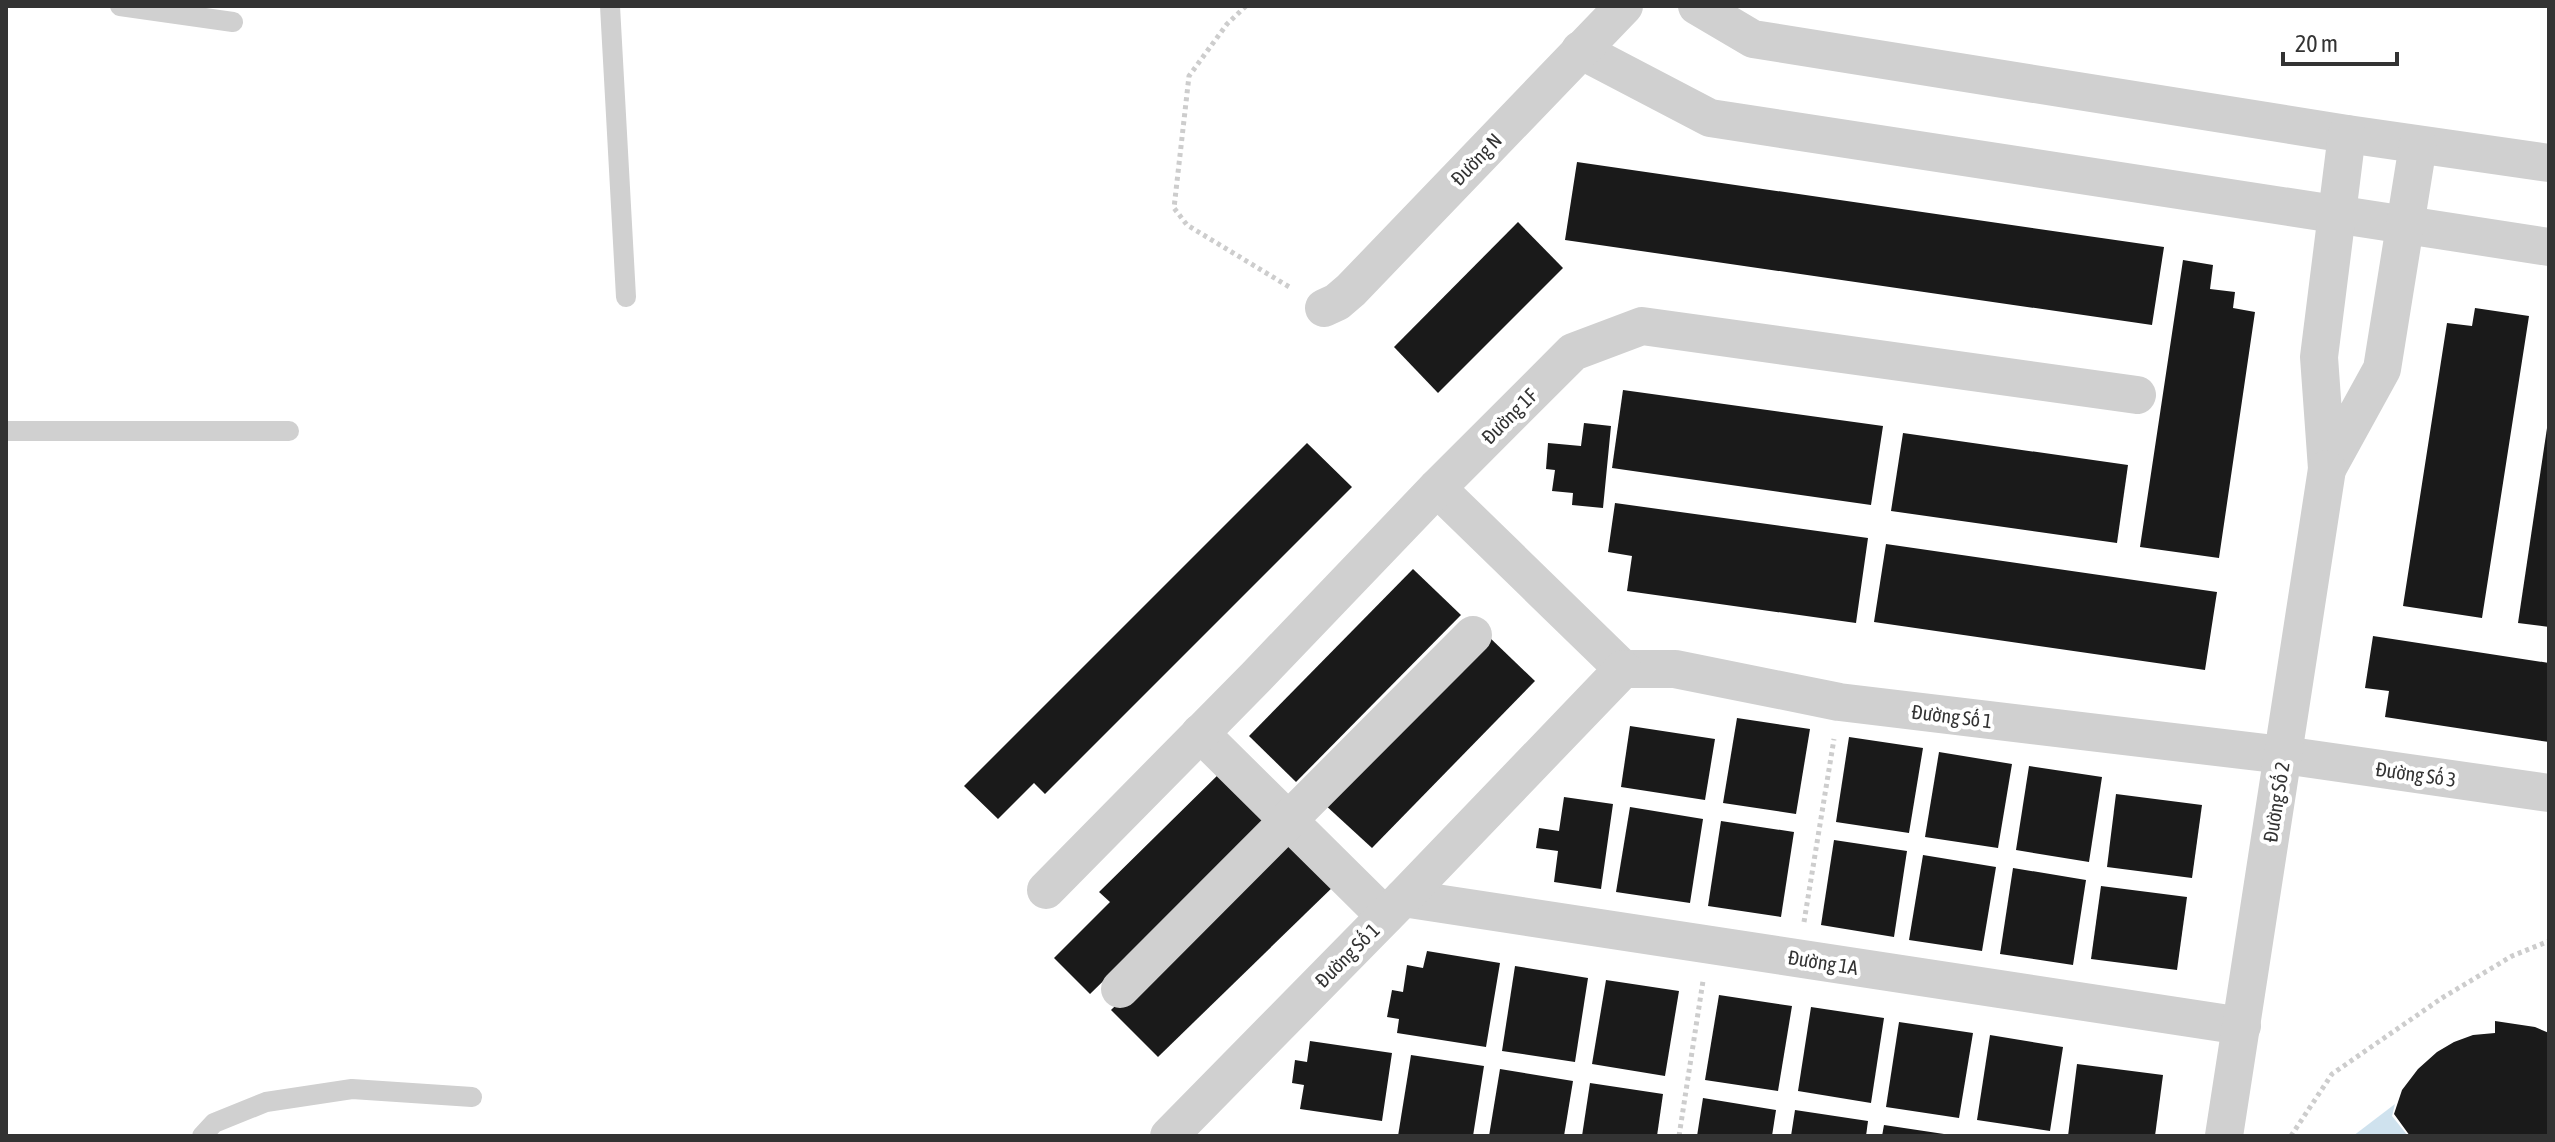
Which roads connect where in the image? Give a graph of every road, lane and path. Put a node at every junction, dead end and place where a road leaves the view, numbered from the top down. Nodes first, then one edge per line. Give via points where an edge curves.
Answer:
1 (120, 6) edge
2 (610, 6) edge
3 (1246, 6) edge
4 (1624, 6) edge
5 (1697, 6) edge
6 (233, 22) dead end
7 (1580, 50) junction
8 (2347, 134) junction
9 (2418, 145) junction
10 (2549, 163) edge
11 (2336, 215) junction
12 (2406, 225) junction
13 (2549, 247) edge
14 (626, 297) dead end
15 (1324, 308) joint
16 (2137, 395) dead end
17 (6, 431) edge
18 (289, 431) dead end
19 (2327, 469) junction
20 (1437, 488) junction
21 (1473, 635) dead end
22 (1623, 669) junction
23 (1839, 702) junction
24 (1200, 733) junction
25 (2283, 755) junction
26 (2549, 793) edge
27 (1288, 820) junction
28 (1046, 890) dead end
29 (1394, 907) junction
30 (2549, 941) edge
31 (1708, 944) junction
32 (1798, 958) junction
33 (1120, 989) dead end
34 (2242, 1026) junction
35 (472, 1097) dead end
36 (202, 1136) edge
37 (1169, 1136) edge
38 (1679, 1136) edge
39 (2224, 1136) edge
40 (2291, 1136) edge

1 - 6 lane
2 - 14 lane
3 - 15 path via 1189,76 1174,208 1187,225
4 - 7 street, Đường N
5 - 8 street via 1753,39
7 - 11 street via 1710,118
7 - 15 street, Đường N via 1351,290
8 - 9 street
8 - 11 street
9 - 10 street
9 - 12 street
11 - 12 street
11 - 19 street via 2319,357
12 - 13 street
12 - 19 street via 2382,369
16 - 20 street, Đường 1F via 1642,326 1573,352
17 - 18 lane
19 - 25 street, Đường Số 2
20 - 22 street
20 - 24 street, Đường 1F
21 - 27 street
22 - 23 street, Đường Số 1 via 1675,669
22 - 29 street, Đường Số 1
23 - 25 street, Đường Số 1
23 - 32 path
24 - 27 street
24 - 28 street, Đường 1F
25 - 26 street, Đường Số 3
25 - 34 street, Đường Số 2
27 - 29 street
27 - 33 street
29 - 31 street, Đường 1A
29 - 37 street, Đường Số 1
30 - 40 path via 2512,956 2442,998 2332,1074
31 - 32 street, Đường 1A
31 - 38 path
32 - 34 street, Đường 1A
34 - 39 street, Đường Số 2
35 - 36 lane via 337,1091 266,1102 214,1123

